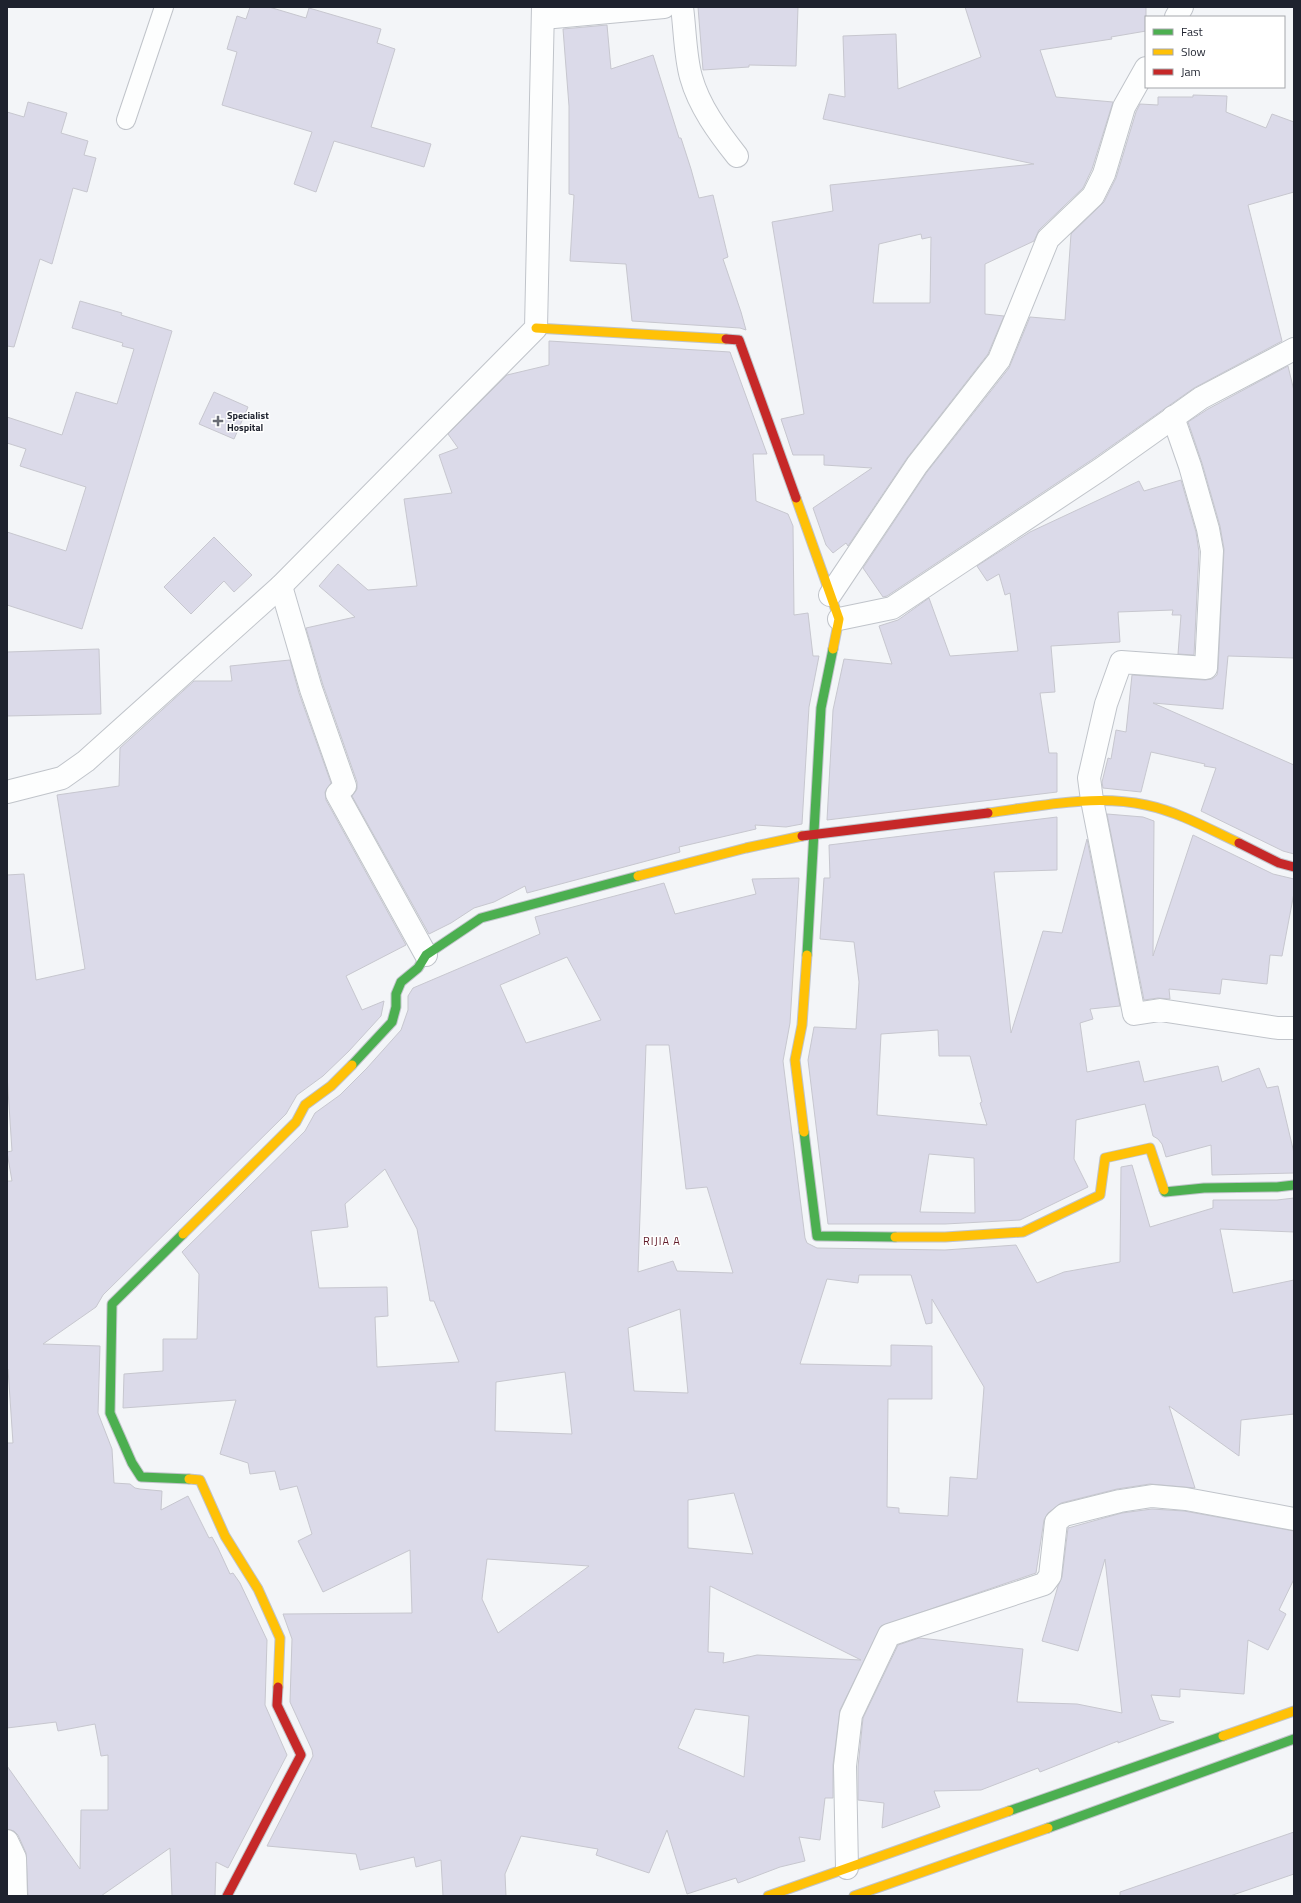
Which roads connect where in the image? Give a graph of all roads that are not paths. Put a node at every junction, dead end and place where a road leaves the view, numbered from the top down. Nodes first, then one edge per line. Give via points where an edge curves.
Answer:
1 (164, 7) edge
2 (664, 7) edge
3 (682, 7) edge
4 (1182, 7) edge
5 (543, 13) edge
6 (1177, 16) edge
7 (1145, 70) edge
8 (126, 120) dead end
9 (737, 156) dead end
10 (536, 328) junction
11 (1294, 349) edge
12 (1173, 417) junction
13 (281, 586) junction
14 (830, 595) junction
15 (839, 620) junction
16 (7, 792) edge
17 (1092, 800) junction
18 (814, 834) junction
19 (1294, 867) edge
20 (426, 955) junction
21 (1294, 1028) edge
22 (1294, 1185) edge
23 (1294, 1519) edge
24 (1294, 1711) edge
25 (1294, 1739) edge
26 (7, 1841) edge
27 (846, 1868) junction
28 (16, 1896) edge
29 (227, 1896) edge
30 (768, 1896) edge
31 (854, 1896) edge

1 - 8 lane
2 - 5 street
3 - 9 street via 691,76 717,132
4 - 6 street
5 - 10 street
7 - 14 street via 1124,107 1104,174 1093,196 1048,239 999,360 917,465
10 - 13 street
10 - 14 street via 739,340
11 - 12 street via 1201,398
12 - 15 street via 1101,469 892,608
12 - 17 street via 1190,466 1212,551 1206,668 1121,662 1106,704 1089,778
13 - 16 street via 86,761 62,778
13 - 20 street via 310,689 345,786 337,794
14 - 15 street
15 - 18 street via 821,708
17 - 18 street
17 - 19 street via 1146,805 1192,820 1279,863
17 - 21 street via 1134,1014 1160,1010 1278,1028
18 - 20 street via 746,848 481,918
18 - 22 street via 804,1012 795,1060 818,1236 944,1237 1023,1232 1100,1195 1106,1158 1150,1148 1165,1192
20 - 29 street via 418,968 402,982 396,994 392,1022 388,1027 331,1086 306,1105 296,1122 112,1304 110,1413 132,1463 141,1477 200,1480 225,1536 258,1589 280,1638 277,1705 301,1755
23 - 27 street via 1186,1499 1152,1496 1064,1515 1056,1522 1050,1576 1044,1584 889,1635 851,1720 845,1766
24 - 27 street
25 - 31 street
26 - 28 street via 15,1858
27 - 30 street

